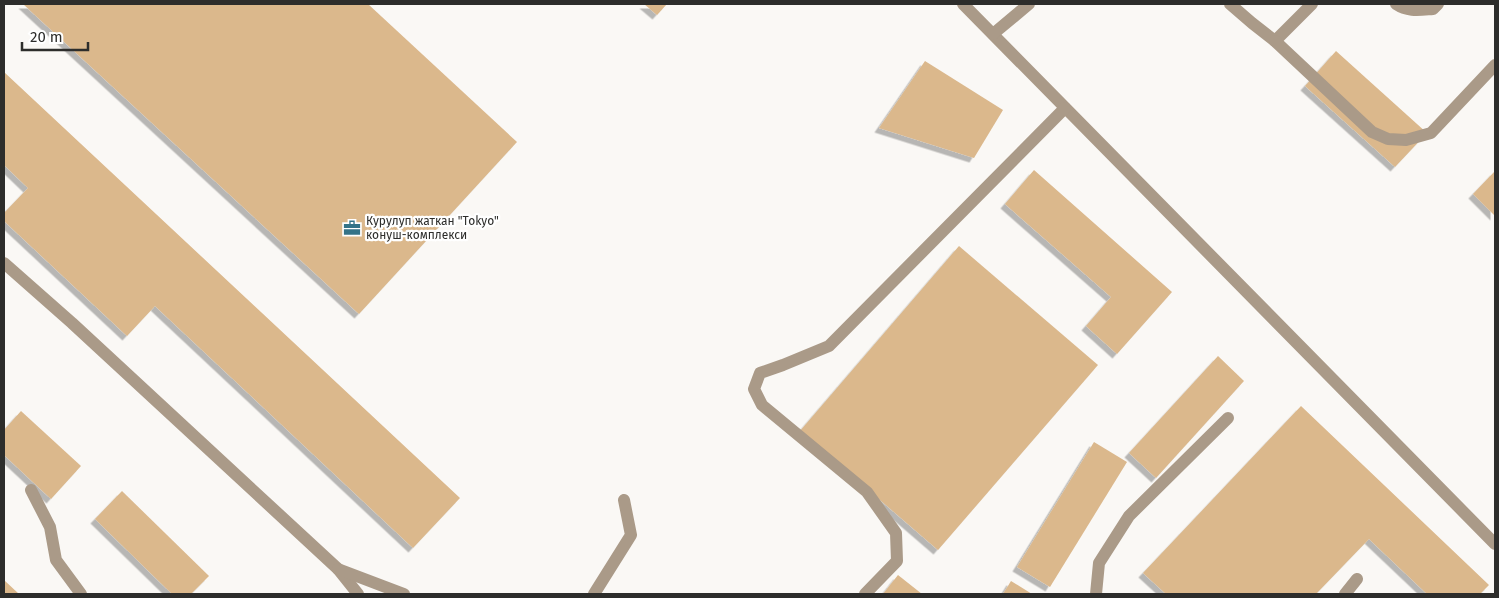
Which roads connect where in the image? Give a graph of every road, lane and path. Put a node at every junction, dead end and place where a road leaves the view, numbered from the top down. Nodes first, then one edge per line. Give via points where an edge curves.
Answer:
1 (963, 4) edge
2 (1029, 4) edge
3 (1230, 4) edge
4 (1312, 4) edge
5 (1396, 4) edge
6 (1438, 4) edge
7 (993, 34) junction
8 (1275, 41) junction
9 (1495, 65) edge
10 (1065, 108) junction
11 (4, 263) edge
12 (1228, 418) dead end
13 (32, 490) dead end
14 (624, 500) dead end
15 (1495, 544) edge
16 (338, 569) junction
17 (1357, 579) dead end
18 (81, 594) edge
19 (358, 594) edge
20 (404, 594) edge
21 (594, 594) edge
22 (864, 594) edge
23 (1096, 594) edge
24 (1344, 594) edge

1 - 7 lane
2 - 7 lane
3 - 8 lane
4 - 8 lane
5 - 6 lane via 1403,9 1417,11 1433,9
7 - 10 lane
8 - 9 lane via 1372,132 1388,139 1406,140 1431,133
10 - 15 lane
10 - 22 lane via 829,346 760,373 754,389 762,406 867,492 896,533 897,561
11 - 16 lane
12 - 23 lane via 1129,516 1099,563
13 - 18 lane via 50,527 56,560
14 - 21 lane via 631,535
16 - 19 lane
16 - 20 lane
17 - 24 lane

